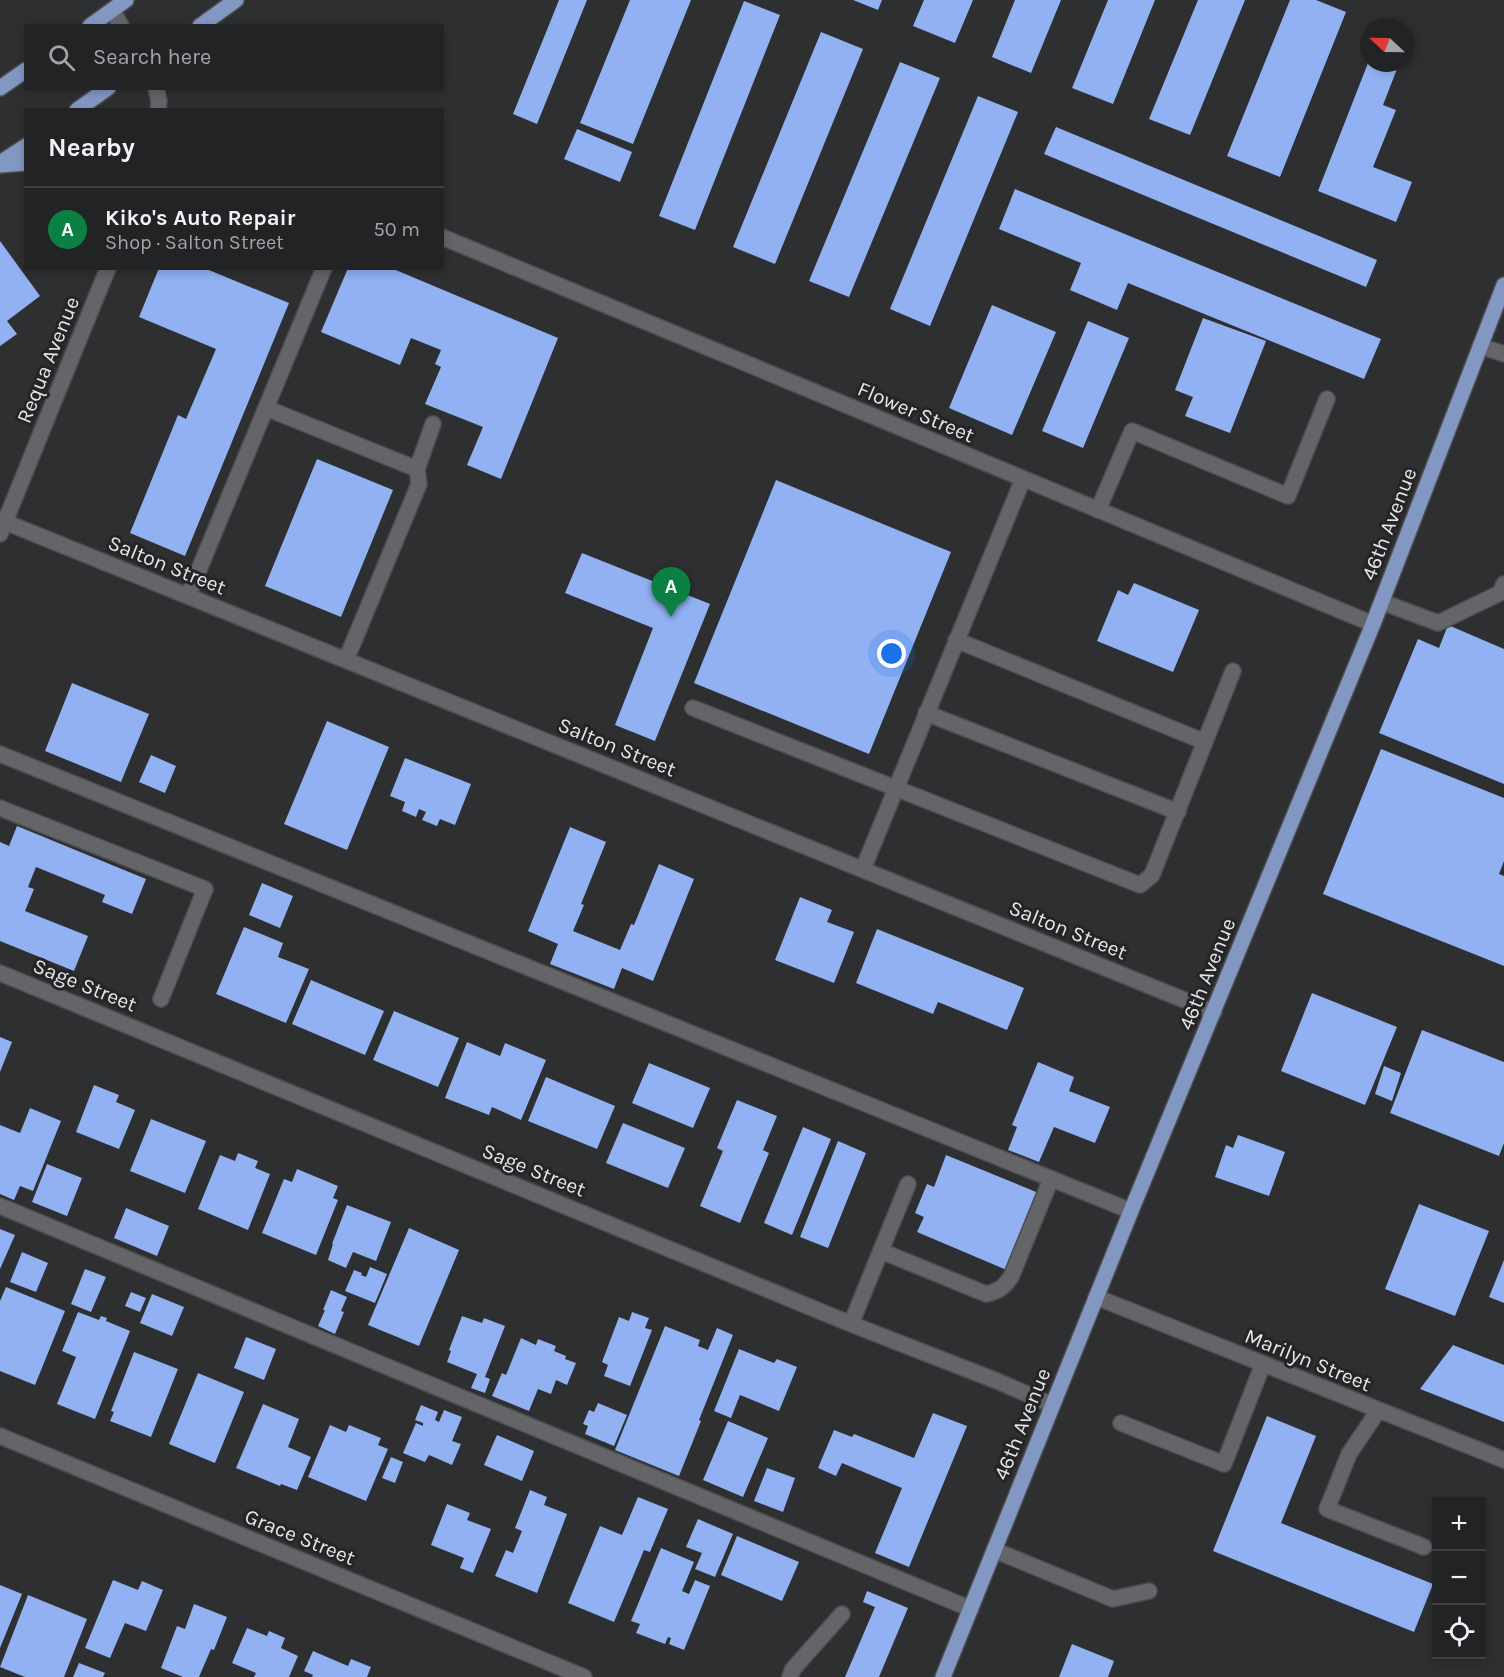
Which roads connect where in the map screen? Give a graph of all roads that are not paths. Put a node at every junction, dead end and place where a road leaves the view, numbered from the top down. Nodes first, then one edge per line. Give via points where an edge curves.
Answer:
1 (126, 0) edge
2 (236, 0) edge
3 (111, 10) junction
4 (93, 24) edge
5 (120, 24) edge
6 (203, 24) edge
7 (24, 71) edge
8 (0, 88) edge
9 (105, 90) edge
10 (156, 90) edge
11 (80, 108) edge
12 (158, 108) edge
13 (24, 147) edge
14 (0, 164) edge
15 (24, 164) edge
16 (444, 238) edge
17 (107, 270) edge
18 (318, 270) edge
19 (1504, 285) edge
20 (1480, 346) junction
21 (1504, 354) edge
22 (1328, 399) dead end
23 (266, 408) junction
24 (433, 424) dead end
25 (417, 469) junction
26 (1023, 479) junction
27 (1098, 510) junction
28 (3, 528) edge
29 (1504, 584) edge
30 (188, 596) junction
31 (1382, 602) junction
32 (1373, 624) junction
33 (956, 640) junction
34 (346, 660) junction
35 (1233, 671) dead end
36 (693, 708) dead end
37 (926, 713) junction
38 (1205, 742) junction
39 (0, 754) edge
40 (897, 788) junction
41 (0, 808) edge
42 (1178, 812) junction
43 (862, 869) junction
44 (0, 973) edge
45 (161, 999) dead end
46 (1214, 1012) junction
47 (1051, 1179) junction
48 (908, 1184) dead end
49 (0, 1206) edge
50 (1131, 1211) junction
51 (881, 1251) junction
52 (1096, 1297) junction
53 (851, 1324) junction
54 (1263, 1364) junction
55 (1053, 1405) junction
56 (1378, 1411) junction
57 (1120, 1423) dead end
58 (0, 1436) edge
59 (1504, 1460) edge
60 (1424, 1547) dead end
61 (994, 1550) junction
62 (1149, 1591) dead end
63 (970, 1609) junction
64 (842, 1614) dead end
65 (584, 1677) edge
66 (790, 1677) edge
67 (943, 1677) edge

1 - 3 main road
2 - 6 main road
3 - 4 main road
3 - 5 street
7 - 8 main road
9 - 11 main road
10 - 12 street
13 - 14 main road
14 - 15 main road
16 - 26 street, Flower Street
17 - 28 street, Requa Avenue
18 - 23 street
19 - 20 main road, 46th Avenue
20 - 21 street
20 - 31 main road, 46th Avenue
22 - 27 street via 1288,496 1132,431
23 - 25 street
23 - 30 street
24 - 25 street
25 - 34 street via 419,484
26 - 27 street, Flower Street
26 - 33 street
27 - 32 street, Flower Street
28 - 30 street, Salton Street
29 - 31 street via 1500,593 1438,622
30 - 34 street, Salton Street
31 - 32 main road, 46th Avenue
32 - 46 main road, 46th Avenue
33 - 37 street
33 - 38 street
34 - 43 street, Salton Street
35 - 38 street
36 - 40 street
37 - 40 street
37 - 42 street
38 - 42 street
39 - 47 street
40 - 42 street via 1140,885 1152,875
40 - 43 street
41 - 45 street via 205,889
43 - 46 street, Salton Street
44 - 53 street, Sage Street
46 - 50 main road, 46th Avenue
47 - 50 street
47 - 51 street via 1011,1277 994,1292 986,1294
48 - 51 street
49 - 63 street
50 - 52 main road, 46th Avenue
51 - 53 street
52 - 54 street, Marilyn Street
52 - 55 main road, 46th Avenue
53 - 55 street, Sage Street
54 - 56 street, Marilyn Street
54 - 57 street via 1224,1464
55 - 61 main road, 46th Avenue
56 - 59 street, Marilyn Street
56 - 60 street via 1350,1454 1327,1509
58 - 65 street, Grace Street
61 - 62 street via 1113,1599
61 - 63 main road, 46th Avenue
63 - 67 main road, 46th Avenue
64 - 66 street

